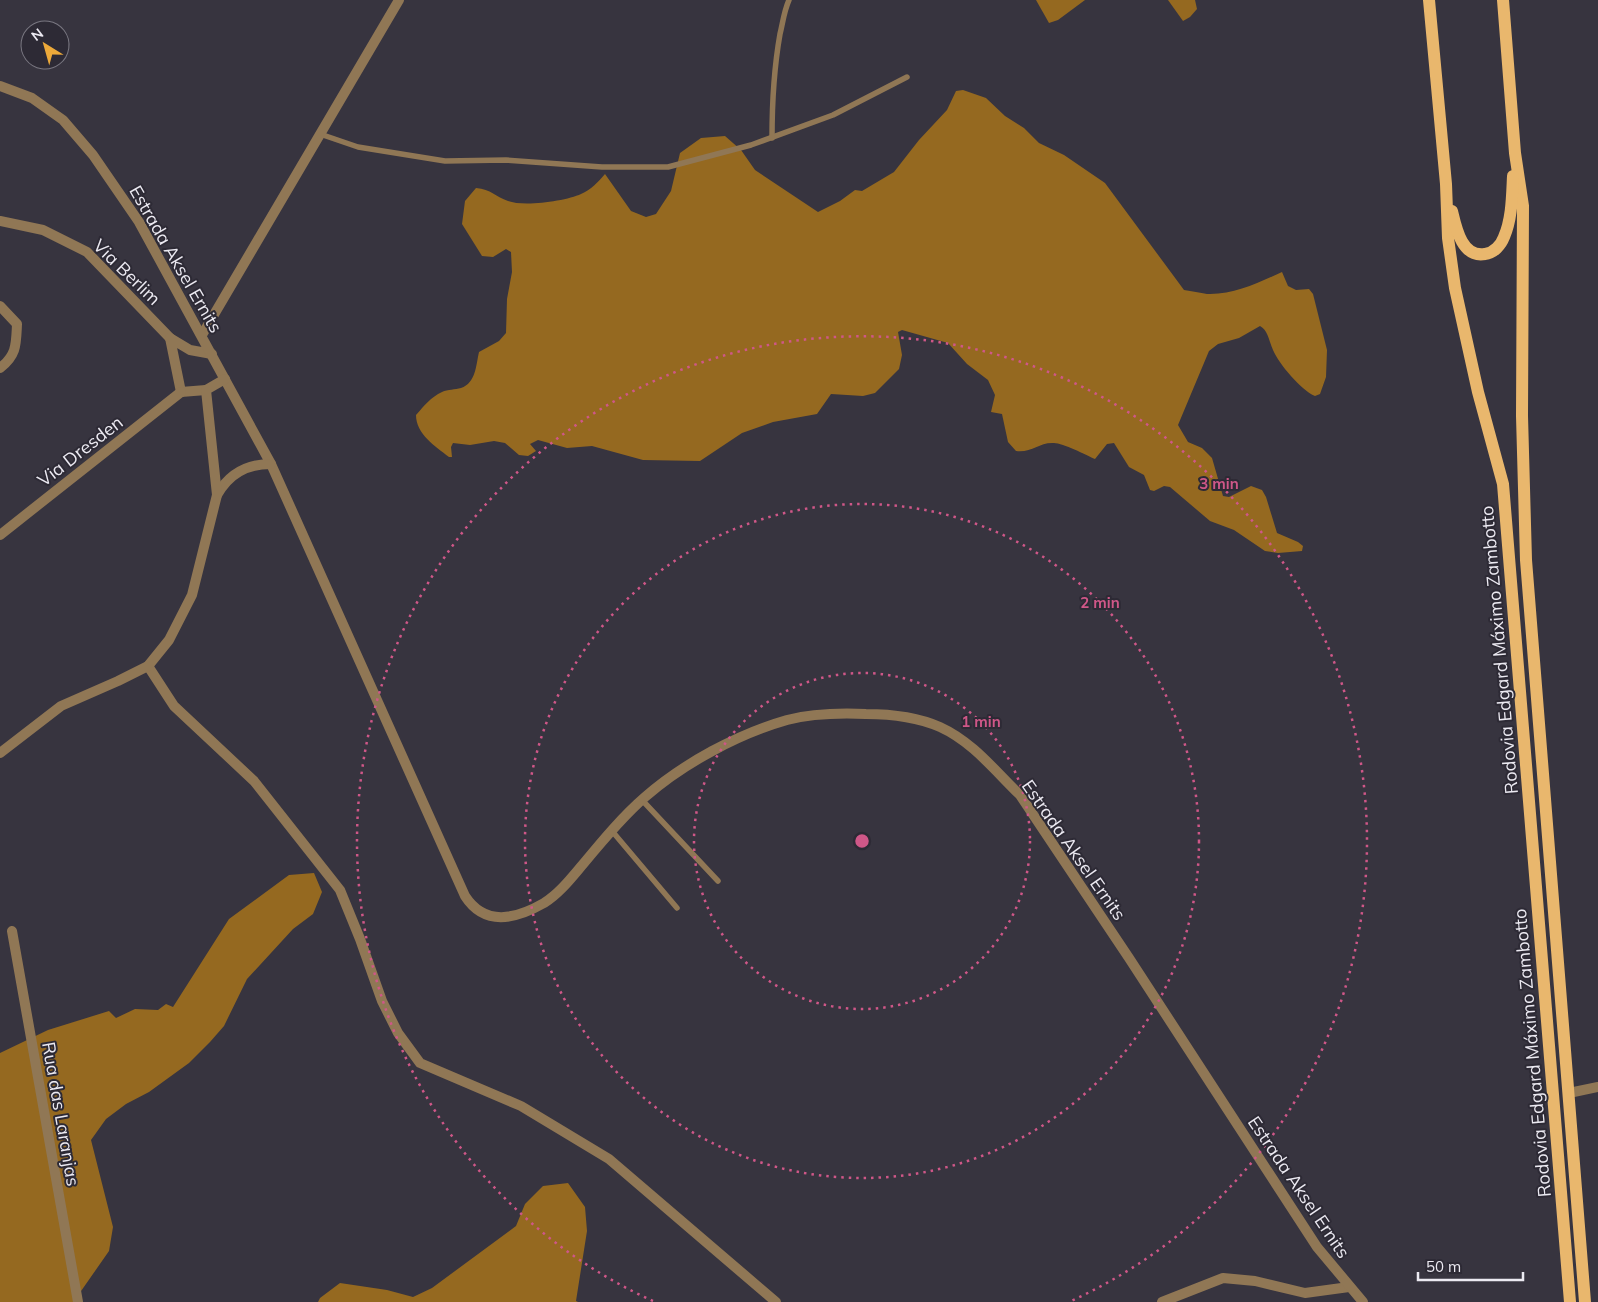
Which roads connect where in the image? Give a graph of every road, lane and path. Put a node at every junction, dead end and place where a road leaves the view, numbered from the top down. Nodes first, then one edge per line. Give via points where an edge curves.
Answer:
1 (399, 0) edge
2 (789, 0) edge
3 (1428, 0) edge
4 (1503, 0) edge
5 (907, 77) dead end
6 (0, 86) edge
7 (320, 134) junction
8 (772, 138) junction
9 (1515, 153) junction
10 (1446, 184) junction
11 (0, 221) edge
12 (0, 306) edge
13 (202, 335) junction
14 (170, 338) junction
15 (212, 354) junction
16 (0, 368) edge
17 (225, 379) junction
18 (206, 390) junction
19 (181, 392) junction
20 (270, 464) junction
21 (217, 495) junction
22 (0, 535) edge
23 (148, 666) junction
24 (0, 753) edge
25 (642, 800) junction
26 (612, 831) junction
27 (718, 880) dead end
28 (677, 908) dead end
29 (12, 932) dead end
30 (1598, 1087) edge
31 (1569, 1094) junction
32 (1349, 1287) junction
33 (78, 1302) edge
34 (776, 1302) edge
35 (1162, 1302) edge
36 (1363, 1302) edge
37 (1570, 1302) edge
38 (1585, 1302) edge

1 - 7 street
2 - 8 lane via 776,54
3 - 10 main road, Rodovia Edgard Máximo Zambotto
4 - 9 main road, Rodovia Edgard Máximo Zambotto
5 - 8 lane via 833,115
6 - 13 street, Estrada Aksel Ernits via 32,98 63,120 93,155 139,222
7 - 8 lane via 358,147 445,161 506,160 612,167 668,167
7 - 13 street
9 - 10 main road via 1511,207 1504,236 1498,247 1488,254 1477,255 1468,251 1463,243
9 - 31 main road, Rodovia Edgard Máximo Zambotto via 1523,206 1522,416 1526,560
10 - 37 main road, Rodovia Edgard Máximo Zambotto via 1448,238 1455,288 1503,484
11 - 14 street, Via Berlim via 43,230 87,252
12 - 16 street via 17,324 16,347 9,361
13 - 15 street, Estrada Aksel Ernits
14 - 15 street, Via Berlim via 190,350
14 - 19 street
15 - 17 street, Estrada Aksel Ernits
17 - 18 street
17 - 20 street, Estrada Aksel Ernits
18 - 19 street
18 - 21 street
19 - 22 street, Via Dresden
20 - 21 street via 254,465 239,471 230,477
20 - 26 street, Estrada Aksel Ernits via 464,896 473,907 490,916 504,918 532,910 557,894
21 - 23 street via 192,596 168,640
23 - 24 street via 61,706
23 - 34 street via 174,706 254,781 340,890 382,1000 398,1033 420,1063 521,1106 609,1159
25 - 26 street, Estrada Aksel Ernits
25 - 27 lane
25 - 32 street, Estrada Aksel Ernits via 691,763 740,737 788,720 839,713 881,714 914,718 940,727 963,741 982,755 1020,794 1317,1247
26 - 28 lane
29 - 33 street, Rua das Laranjas
30 - 31 street
31 - 38 main road, Rodovia Edgard Máximo Zambotto
32 - 35 street via 1305,1293 1255,1281 1223,1278
32 - 36 street, Estrada Aksel Ernits

